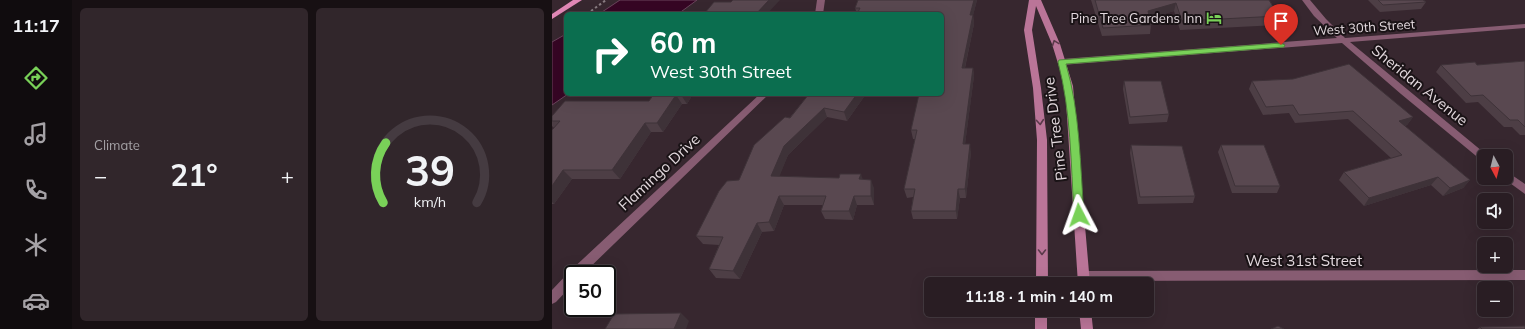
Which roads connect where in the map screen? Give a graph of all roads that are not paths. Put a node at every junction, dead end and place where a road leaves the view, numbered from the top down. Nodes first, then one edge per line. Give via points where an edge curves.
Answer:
1 (578, 0) edge
2 (821, 0) edge
3 (1033, 0) edge
4 (1037, 0) edge
5 (1306, 0) edge
6 (819, 12) edge
7 (552, 17) edge
8 (1525, 26) edge
9 (1343, 40) junction
10 (1062, 62) junction
11 (763, 96) edge
12 (1477, 151) edge
13 (1513, 181) edge
14 (1525, 190) edge
15 (584, 265) edge
16 (1525, 275) edge
17 (1042, 277) edge
18 (1084, 277) edge
19 (1154, 279) edge
20 (564, 285) edge
21 (552, 298) edge
22 (1042, 317) edge
23 (1086, 317) edge
24 (1041, 329) edge
25 (1087, 329) edge

1 - 7 main road
2 - 6 street
3 -> 17 main road, Pine Tree Drive via 1028,30 1042,140
10 -> 4 main road, Pine Tree Drive
5 - 9 street, Sheridan Avenue
8 - 9 street, West 30th Street
9 - 10 street, West 30th Street
9 - 12 street, Sheridan Avenue
10 - 18 main road, Pine Tree Drive via 1071,106
11 - 15 street, Flamingo Drive
13 - 14 street
16 - 19 street, West 31st Street
20 - 21 street
22 - 24 main road
23 - 25 main road

